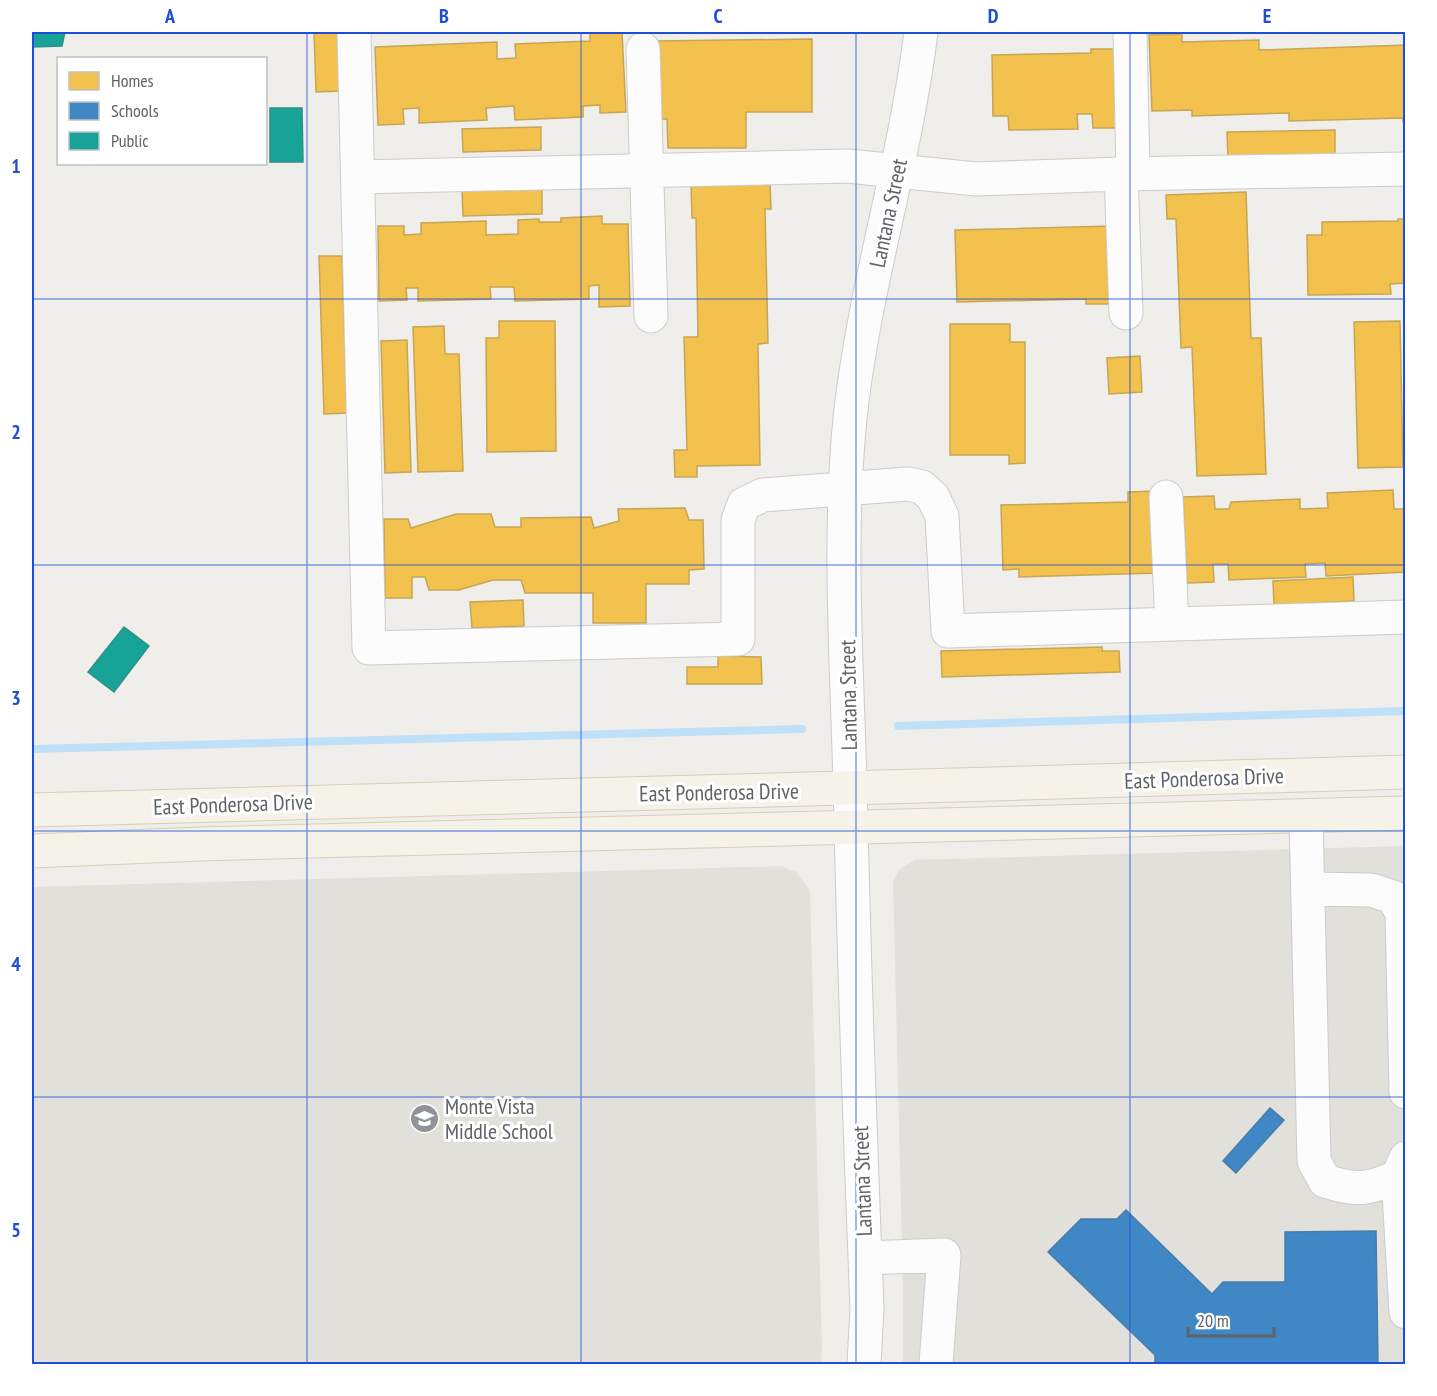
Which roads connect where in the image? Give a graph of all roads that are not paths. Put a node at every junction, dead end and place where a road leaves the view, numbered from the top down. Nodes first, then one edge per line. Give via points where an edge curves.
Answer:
1 (354, 32) edge
2 (921, 32) edge
3 (1130, 32) edge
4 (643, 49) dead end
5 (1406, 169) edge
6 (647, 170) junction
7 (897, 172) junction
8 (1127, 174) junction
9 (358, 177) junction
10 (1126, 313) dead end
11 (651, 316) dead end
12 (846, 489) junction
13 (1166, 497) dead end
14 (1406, 617) edge
15 (1172, 623) junction
16 (1406, 771) edge
17 (850, 789) junction
18 (32, 810) edge
19 (1406, 813) edge
20 (1306, 817) junction
21 (851, 829) junction
22 (32, 851) edge
23 (1308, 890) junction
24 (1406, 1092) edge
25 (1402, 1167) edge
26 (865, 1258) junction
27 (1406, 1312) edge
28 (864, 1365) edge
29 (936, 1365) edge

1 - 9 street
2 - 7 street, Lantana Street
3 - 8 street
4 - 6 street
5 - 8 street
6 - 7 street via 848,166
6 - 9 street
6 - 11 street
7 - 8 street via 976,179
7 - 12 street, Lantana Street via 861,341 850,419
8 - 10 street
9 - 12 street via 369,648 738,639 738,520 744,504 763,495
12 - 15 street via 908,484 933,497 942,516 948,631
12 - 17 street, Lantana Street
13 - 15 street
14 - 15 street
16 - 17 main road, East Ponderosa Drive
17 - 18 main road, East Ponderosa Drive
17 - 21 street, Lantana Street
19 - 20 main road, East Ponderosa Drive
20 - 21 main road, East Ponderosa Drive
20 - 23 street
21 - 22 main road, East Ponderosa Drive
21 - 26 street, Lantana Street
23 - 24 street via 1371,890 1393,897 1402,913
23 - 25 street via 1314,1161 1325,1181 1346,1188 1377,1186
25 - 27 street
26 - 28 street, Lantana Street
26 - 29 street via 944,1255

